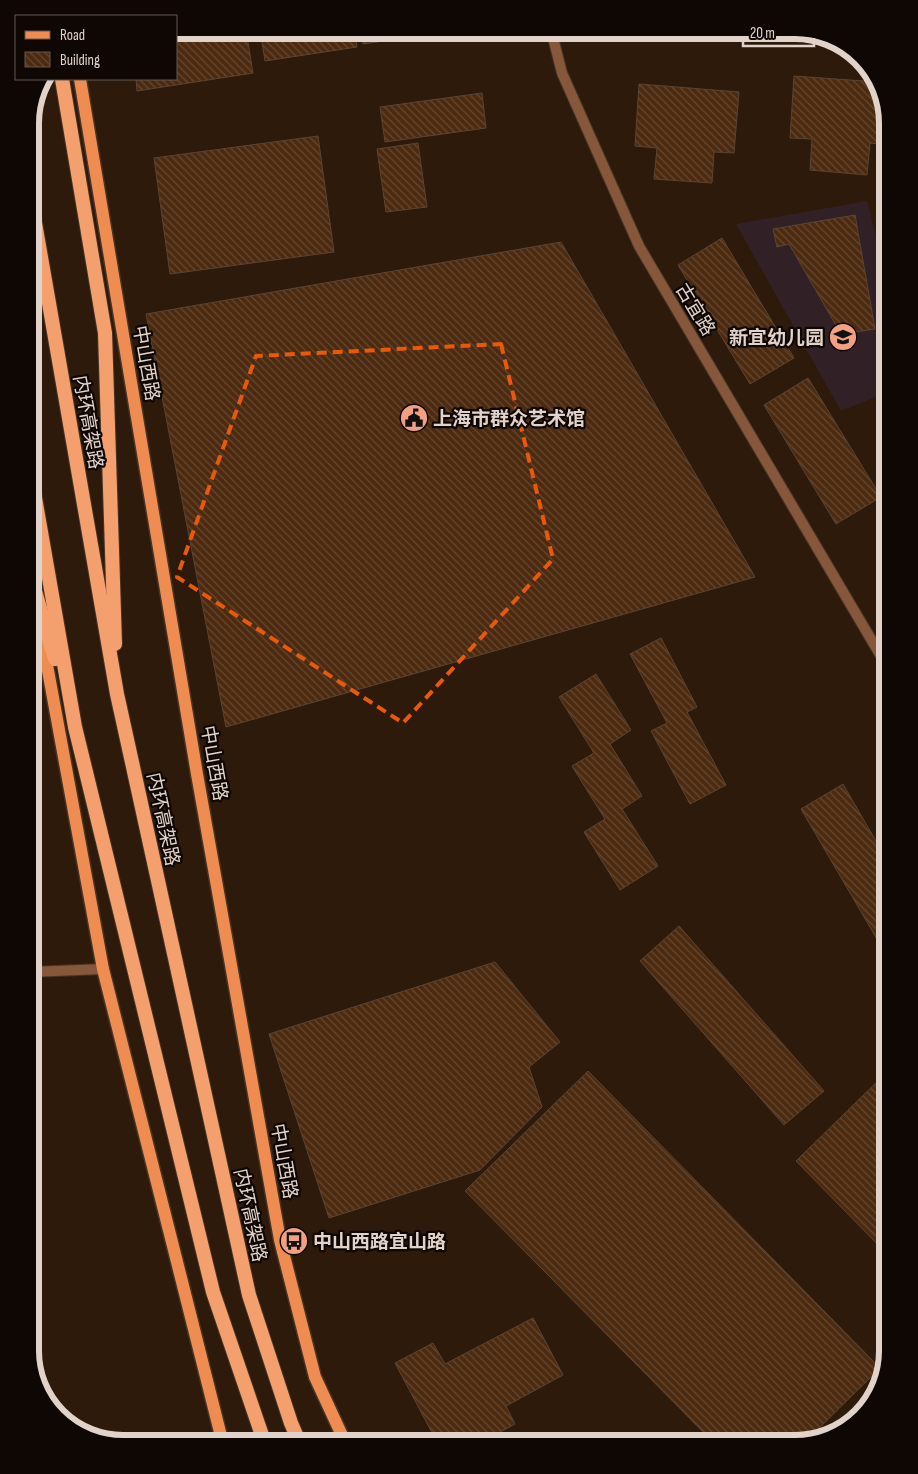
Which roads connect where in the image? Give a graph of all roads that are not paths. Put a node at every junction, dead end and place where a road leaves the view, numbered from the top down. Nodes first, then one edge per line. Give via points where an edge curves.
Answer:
1 (554, 39) edge
2 (62, 80) edge
3 (80, 80) edge
4 (39, 246) edge
5 (39, 521) edge
6 (39, 605) edge
7 (39, 621) edge
8 (879, 653) edge
9 (117, 694) junction
10 (75, 727) junction
11 (103, 969) junction
12 (39, 972) edge
13 (221, 1435) edge
14 (262, 1435) edge
15 (296, 1435) edge
16 (342, 1435) edge

1 - 8 street, 古宜路 via 562,73 639,246
2 - 9 highway via 105,333
3 - 16 main road, 中山西路 via 280,1240 315,1377
4 - 9 highway, 内环高架路
5 - 10 highway
6 - 10 highway
7 - 11 main road
9 - 15 highway, 内环高架路 via 249,1295
10 - 14 highway via 213,1292
11 - 12 street
11 - 13 main road

